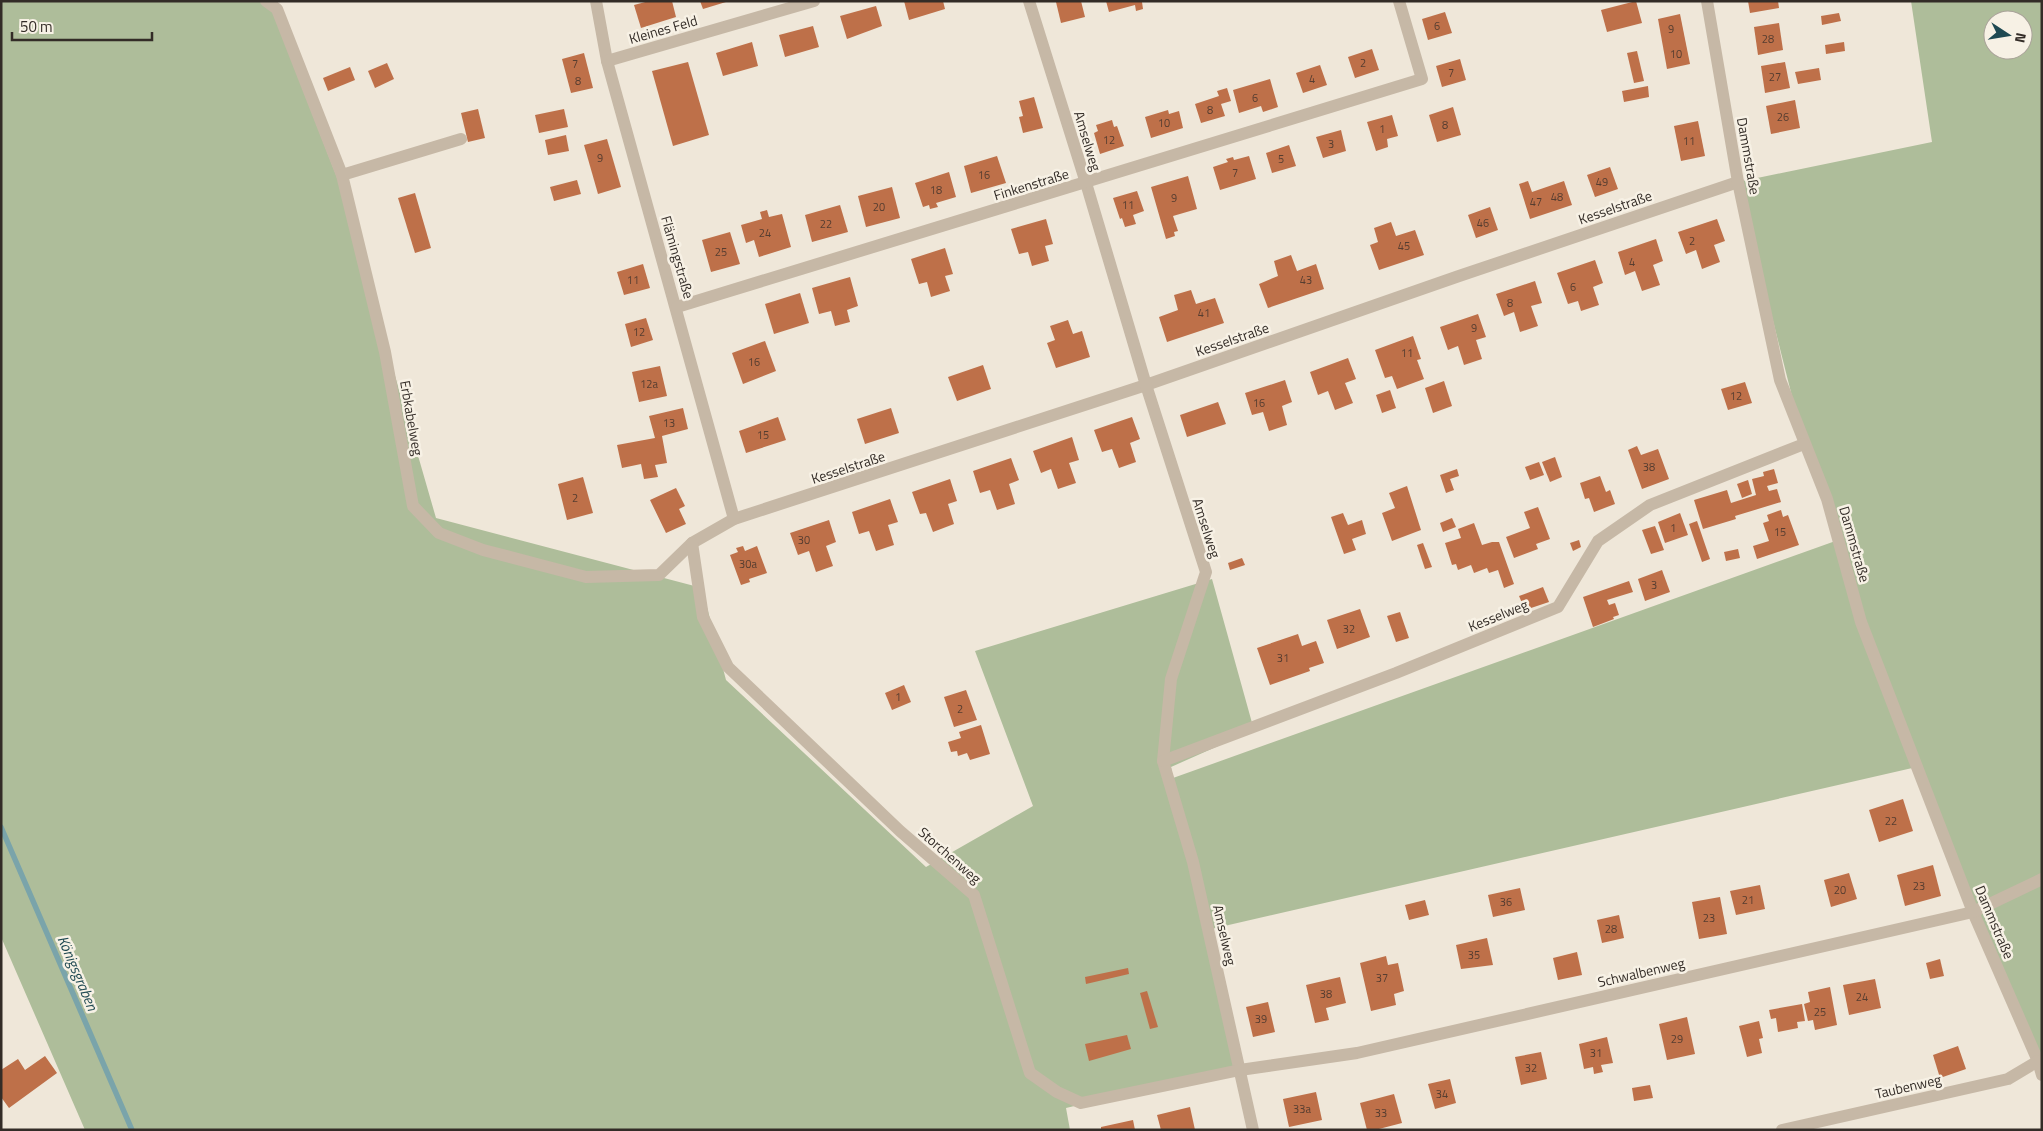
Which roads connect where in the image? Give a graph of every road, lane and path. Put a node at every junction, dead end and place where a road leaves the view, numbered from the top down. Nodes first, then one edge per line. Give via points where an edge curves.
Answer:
1 (266, 1) edge
2 (596, 1) edge
3 (814, 1) edge
4 (1029, 1) edge
5 (1399, 1) edge
6 (1707, 1) edge
7 (607, 61) junction
8 (461, 138) dead end
9 (342, 176) junction
10 (1738, 182) junction
11 (1086, 183) junction
12 (677, 307) junction
13 (1146, 385) junction
14 (1804, 444) junction
15 (734, 519) junction
16 (692, 543) junction
17 (1163, 761) junction
18 (2042, 879) edge
19 (1973, 912) junction
20 (2038, 1061) junction
21 (1240, 1070) junction
22 (2042, 1075) edge
23 (1253, 1130) edge
24 (1782, 1130) edge

1 - 9 street, Erbkabelweg via 278,9
2 - 7 street, Flämingstraße
3 - 7 street, Kleines Feld
4 - 11 street, Amselweg
5 - 11 street, Finkenstraße via 1422,79
6 - 10 street, Dammstraße
7 - 12 street, Flämingstraße
8 - 9 street
9 - 16 street, Erbkabelweg via 385,352 413,506 439,534 483,550 586,577 659,575
10 - 13 street, Kesselstraße
10 - 14 street, Dammstraße via 1780,380
11 - 12 street, Finkenstraße
11 - 13 street, Amselweg
12 - 15 street, Flämingstraße
13 - 15 street, Kesselstraße
13 - 17 street, Amselweg via 1206,572 1171,679
14 - 17 street, Kesselweg via 1650,505 1598,541 1558,607 1396,673
14 - 19 street, Dammstraße via 1827,499 1861,622
15 - 16 street, Erbkabelweg
16 - 21 street, Storchenweg via 703,617 728,667 900,831 974,895 1030,1073 1057,1092 1081,1103
17 - 21 street, Amselweg via 1193,862
18 - 19 street, Schwalbenweg
19 - 20 street, Dammstraße
19 - 21 street, Schwalbenweg via 1357,1053
20 - 22 street, Dammstraße
20 - 24 street, Taubenweg via 2008,1079
21 - 23 street, Amselweg

